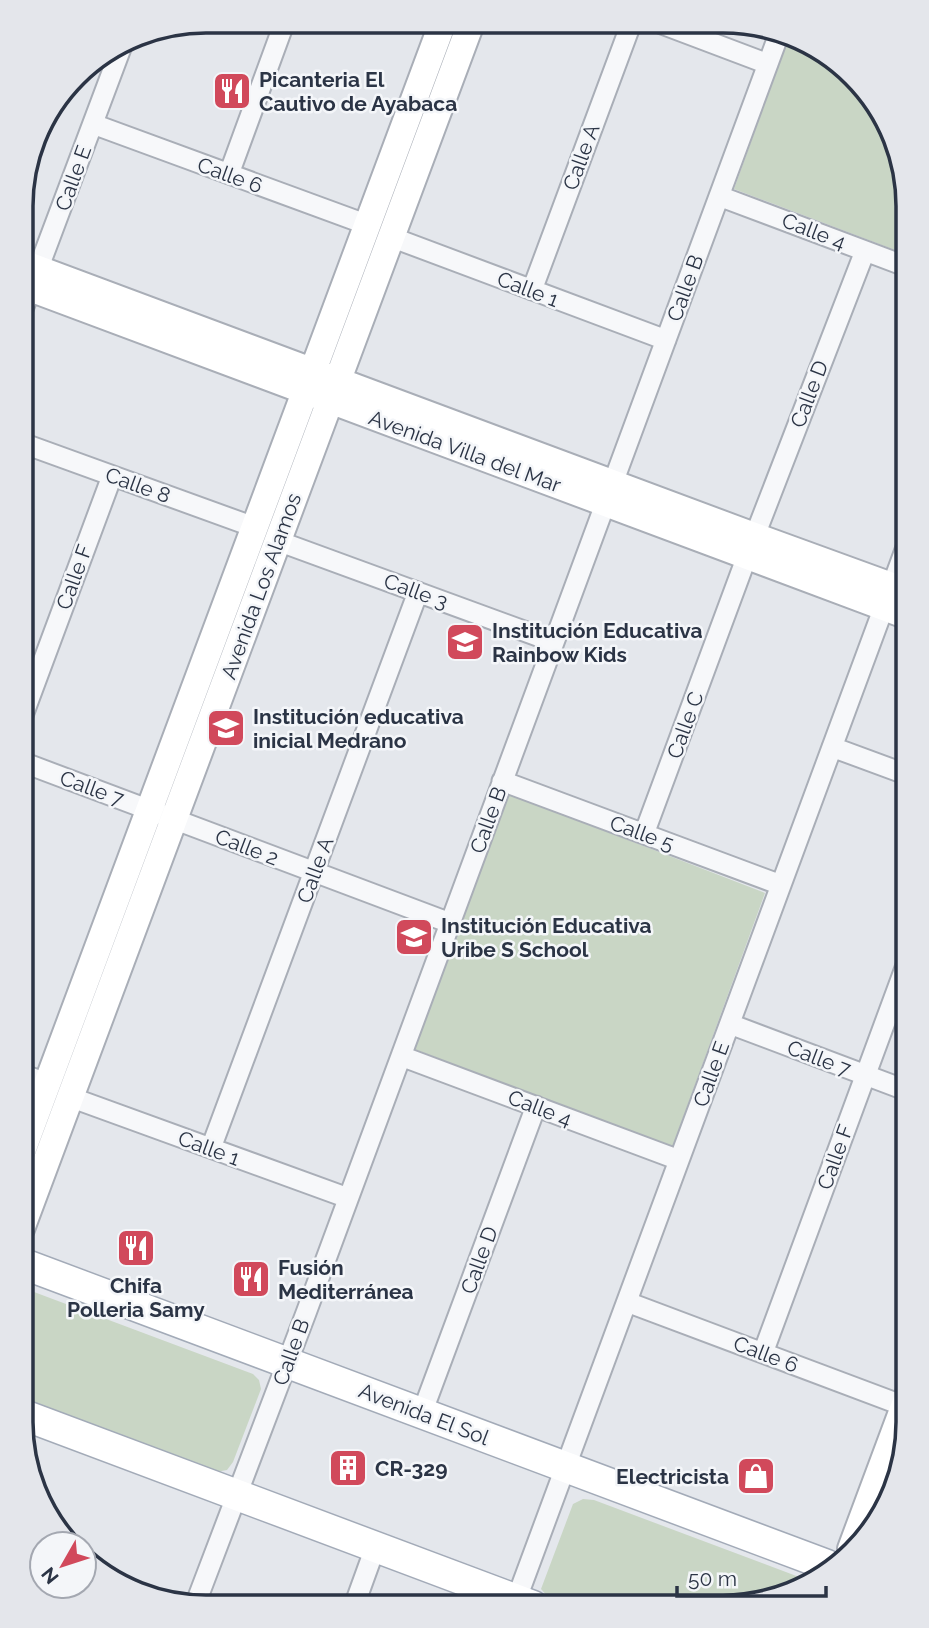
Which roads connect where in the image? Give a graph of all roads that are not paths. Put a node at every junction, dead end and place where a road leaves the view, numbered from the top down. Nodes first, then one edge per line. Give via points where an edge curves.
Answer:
1 (281, 33) edge
2 (440, 33) edge
3 (467, 33) edge
4 (628, 33) edge
5 (686, 33) edge
6 (776, 41) edge
7 (118, 57) edge
8 (768, 64) junction
9 (93, 124) junction
10 (229, 174) junction
11 (719, 195) junction
12 (379, 231) junction
13 (864, 251) junction
14 (896, 263) edge
15 (33, 269) edge
16 (33, 285) edge
17 (532, 290) junction
18 (666, 340) junction
19 (309, 382) junction
20 (334, 391) junction
21 (33, 447) edge
22 (111, 476) junction
23 (609, 493) junction
24 (254, 527) junction
25 (278, 541) junction
26 (751, 546) junction
27 (418, 592) junction
28 (896, 599) edge
29 (896, 605) edge
30 (554, 642) junction
31 (33, 688) edge
32 (832, 747) junction
33 (33, 766) edge
34 (896, 770) edge
35 (502, 781) junction
36 (161, 815) junction
37 (644, 834) junction
38 (314, 872) junction
39 (781, 885) junction
40 (450, 923) junction
41 (895, 994) edge
42 (730, 1024) junction
43 (401, 1056) junction
44 (865, 1075) junction
45 (33, 1078) edge
46 (47, 1083) junction
47 (895, 1086) edge
48 (70, 1097) junction
49 (536, 1106) junction
50 (33, 1121) edge
51 (211, 1148) junction
52 (679, 1160) junction
53 (33, 1197) edge
54 (348, 1198) junction
55 (33, 1268) edge
56 (627, 1302) junction
57 (763, 1353) junction
58 (287, 1363) junction
59 (895, 1397) edge
60 (422, 1413) junction
61 (33, 1419) edge
62 (895, 1431) edge
63 (566, 1467) junction
64 (237, 1496) junction
65 (859, 1529) edge
66 (375, 1548) junction
67 (822, 1563) edge
68 (199, 1594) edge
69 (358, 1595) edge
70 (498, 1595) edge
71 (524, 1595) edge

1 - 10 street
2 - 12 street, Avenida Los Alamos
3 - 12 street, Avenida Los Alamos
4 - 17 street, Calle A
5 - 8 street
6 - 8 street, Calle B
7 - 9 street, Calle E
8 - 11 street, Calle B
9 - 10 street, Calle 6
9 - 15 street, Calle E
10 - 12 street, Calle 6
11 - 13 street, Calle 4
11 - 18 street, Calle B
12 - 17 street, Calle 1
12 - 19 street, Avenida Los Alamos
12 - 20 street, Avenida Los Alamos
13 - 14 street, Calle 4
13 - 26 street, Calle D
16 - 19 street, Avenida Villa del Mar
17 - 18 street, Calle 1
18 - 23 street, Calle B
19 - 20 street, Avenida Villa del Mar
19 - 24 street, Avenida Los Alamos
20 - 23 street, Avenida Villa del Mar
20 - 25 street, Avenida Los Alamos
21 - 22 street, Calle 8
22 - 24 street, Calle 8
22 - 31 street, Calle F
23 - 26 street, Avenida Villa del Mar
23 - 30 street, Calle B
24 - 36 street, Avenida Los Alamos
25 - 27 street, Calle 3
25 - 36 street, Avenida Los Alamos
26 - 28 street, Avenida Villa del Mar
26 - 37 street, Calle C
27 - 30 street, Calle 3
27 - 38 street, Calle A
29 - 32 street, Calle E
30 - 35 street, Calle B
32 - 34 street
32 - 39 street, Calle E
33 - 36 street, Calle 7
35 - 37 street, Calle 5
35 - 40 street, Calle B
36 - 38 street, Calle 2
36 - 46 street, Avenida Los Alamos
36 - 48 street, Avenida Los Alamos
37 - 39 street, Calle 5
38 - 40 street, Calle 2
38 - 51 street, Calle A
39 - 42 street, Calle E
40 - 43 street, Calle B
41 - 44 street, Calle F
42 - 44 street, Calle 7
42 - 52 street, Calle E
43 - 49 street, Calle 4
43 - 54 street, Calle B
44 - 47 street, Calle 7
44 - 57 street, Calle F
45 - 46 street
46 - 50 street, Avenida Los Alamos
48 - 51 street, Calle 1
48 - 53 street, Avenida Los Alamos
49 - 52 street, Calle 4
49 - 60 street, Calle D
51 - 54 street, Calle 1
52 - 56 street, Calle E
54 - 58 street, Calle B
55 - 58 main road, Avenida El Sol
56 - 57 street, Calle 6
56 - 63 street, Calle E
57 - 59 street, Calle 6
58 - 60 main road, Avenida El Sol
58 - 64 street, Calle B
60 - 63 main road, Avenida El Sol
61 - 64 main road
62 - 65 street
63 - 67 main road, Avenida El Sol
63 - 71 street, Calle E
64 - 66 main road
64 - 68 street, Calle B
66 - 69 street
66 - 70 main road

